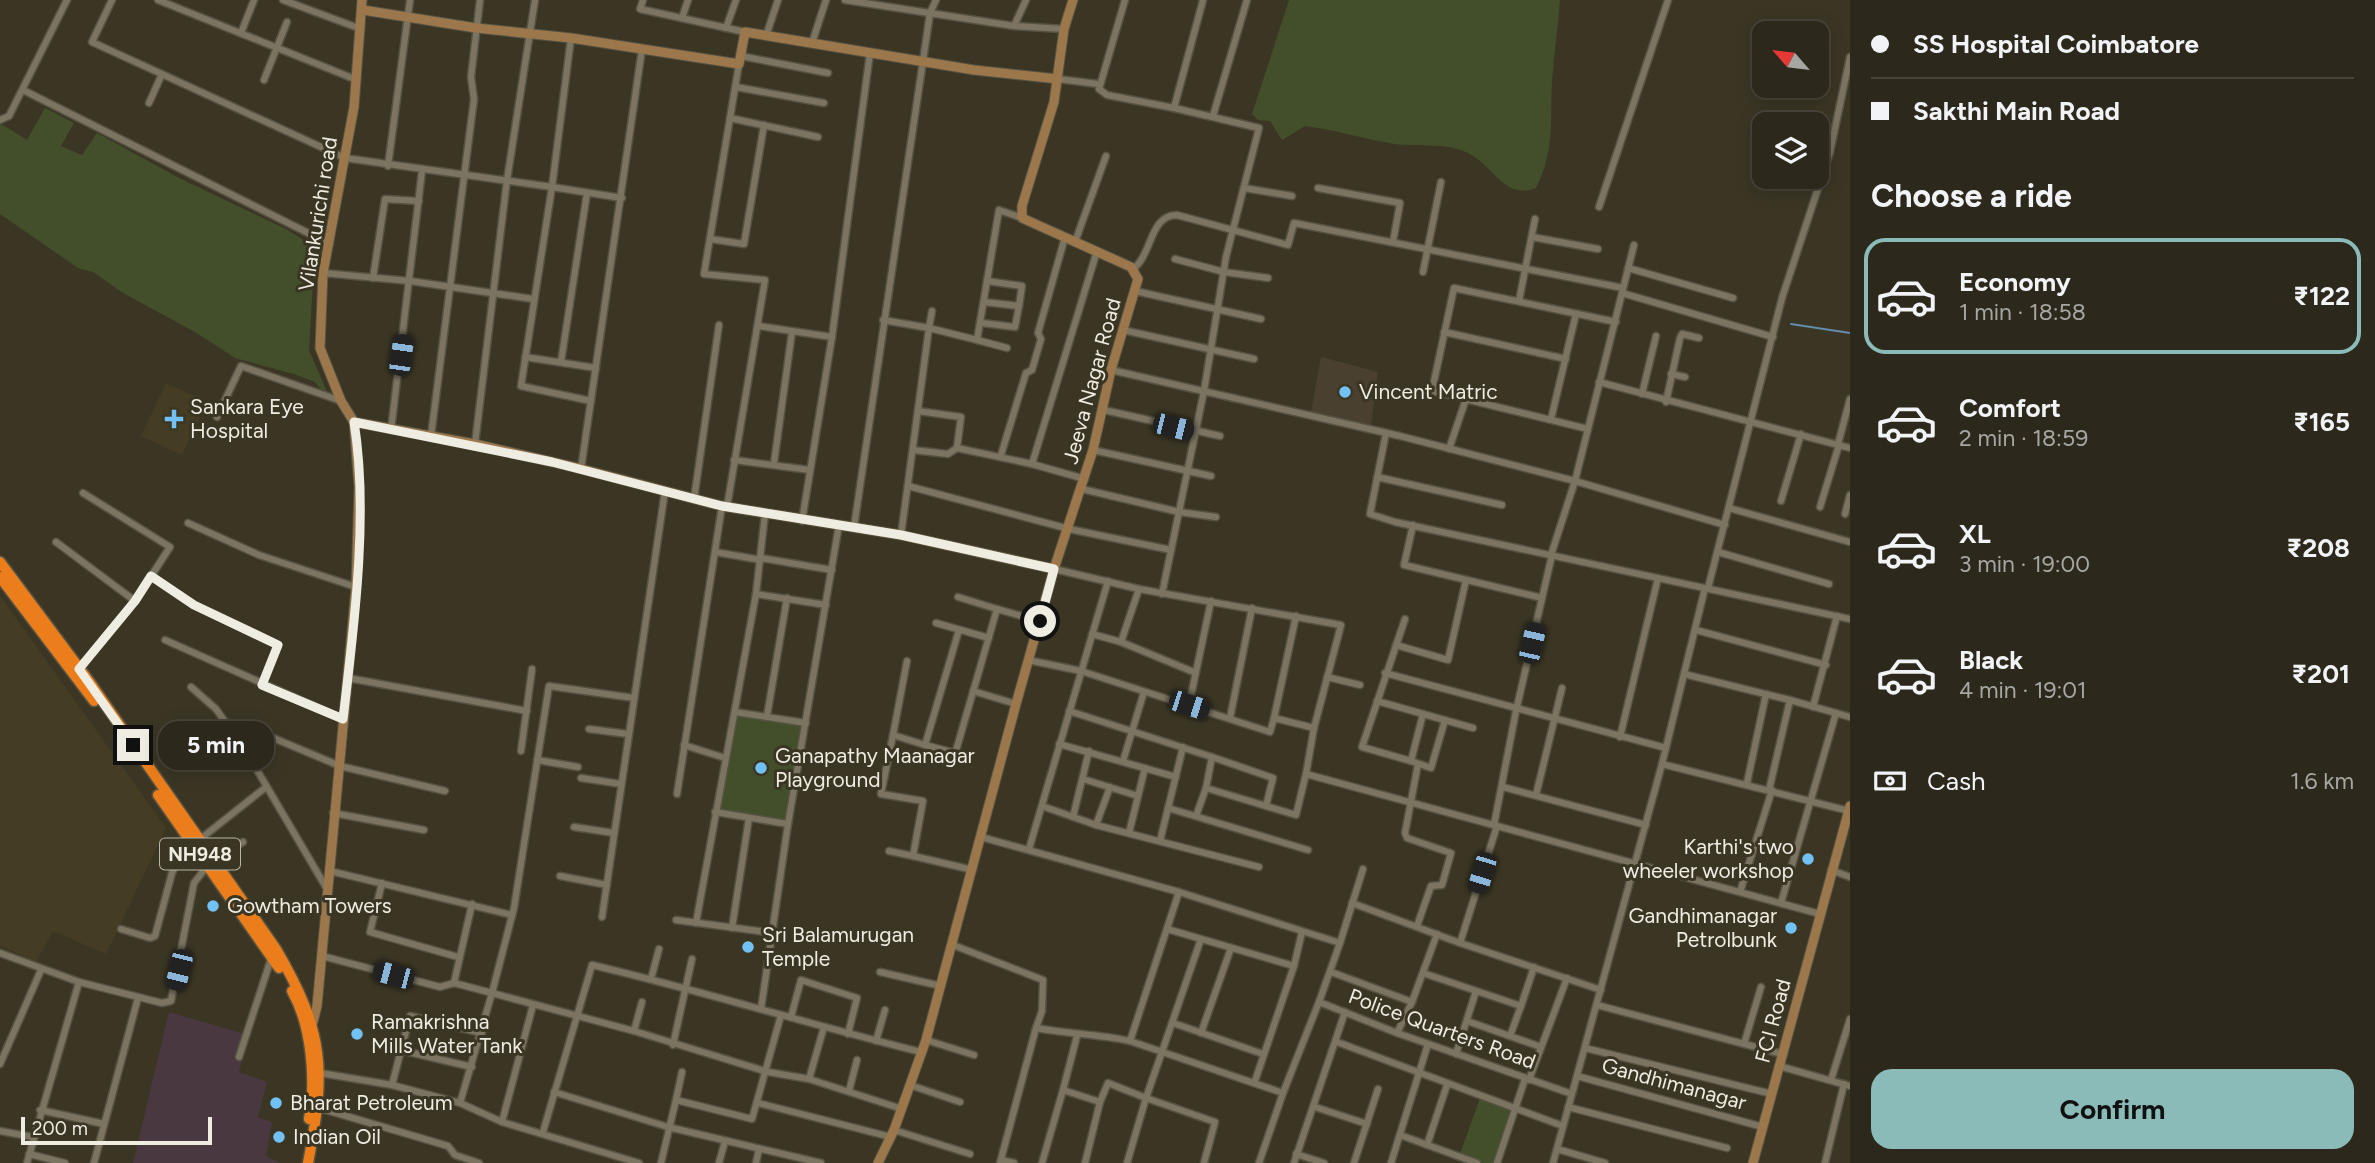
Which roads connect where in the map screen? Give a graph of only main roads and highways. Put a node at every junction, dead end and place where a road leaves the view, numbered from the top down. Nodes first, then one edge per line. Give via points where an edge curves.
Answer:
1 (0, 562) edge
2 (0, 577) edge
3 (194, 838) junction
4 (212, 864) junction
5 (308, 1023) junction
6 (301, 1163) edge
7 (308, 1163) edge

1 - 3 highway, NH948
2 - 3 highway, NH948
3 - 4 highway, NH948
4 - 5 highway, NH948 via 272,956
4 - 5 highway, NH948 via 276,950 301,992
5 - 6 highway, NH948 via 313,1077
5 - 7 highway, NH948 via 320,1073 319,1108

